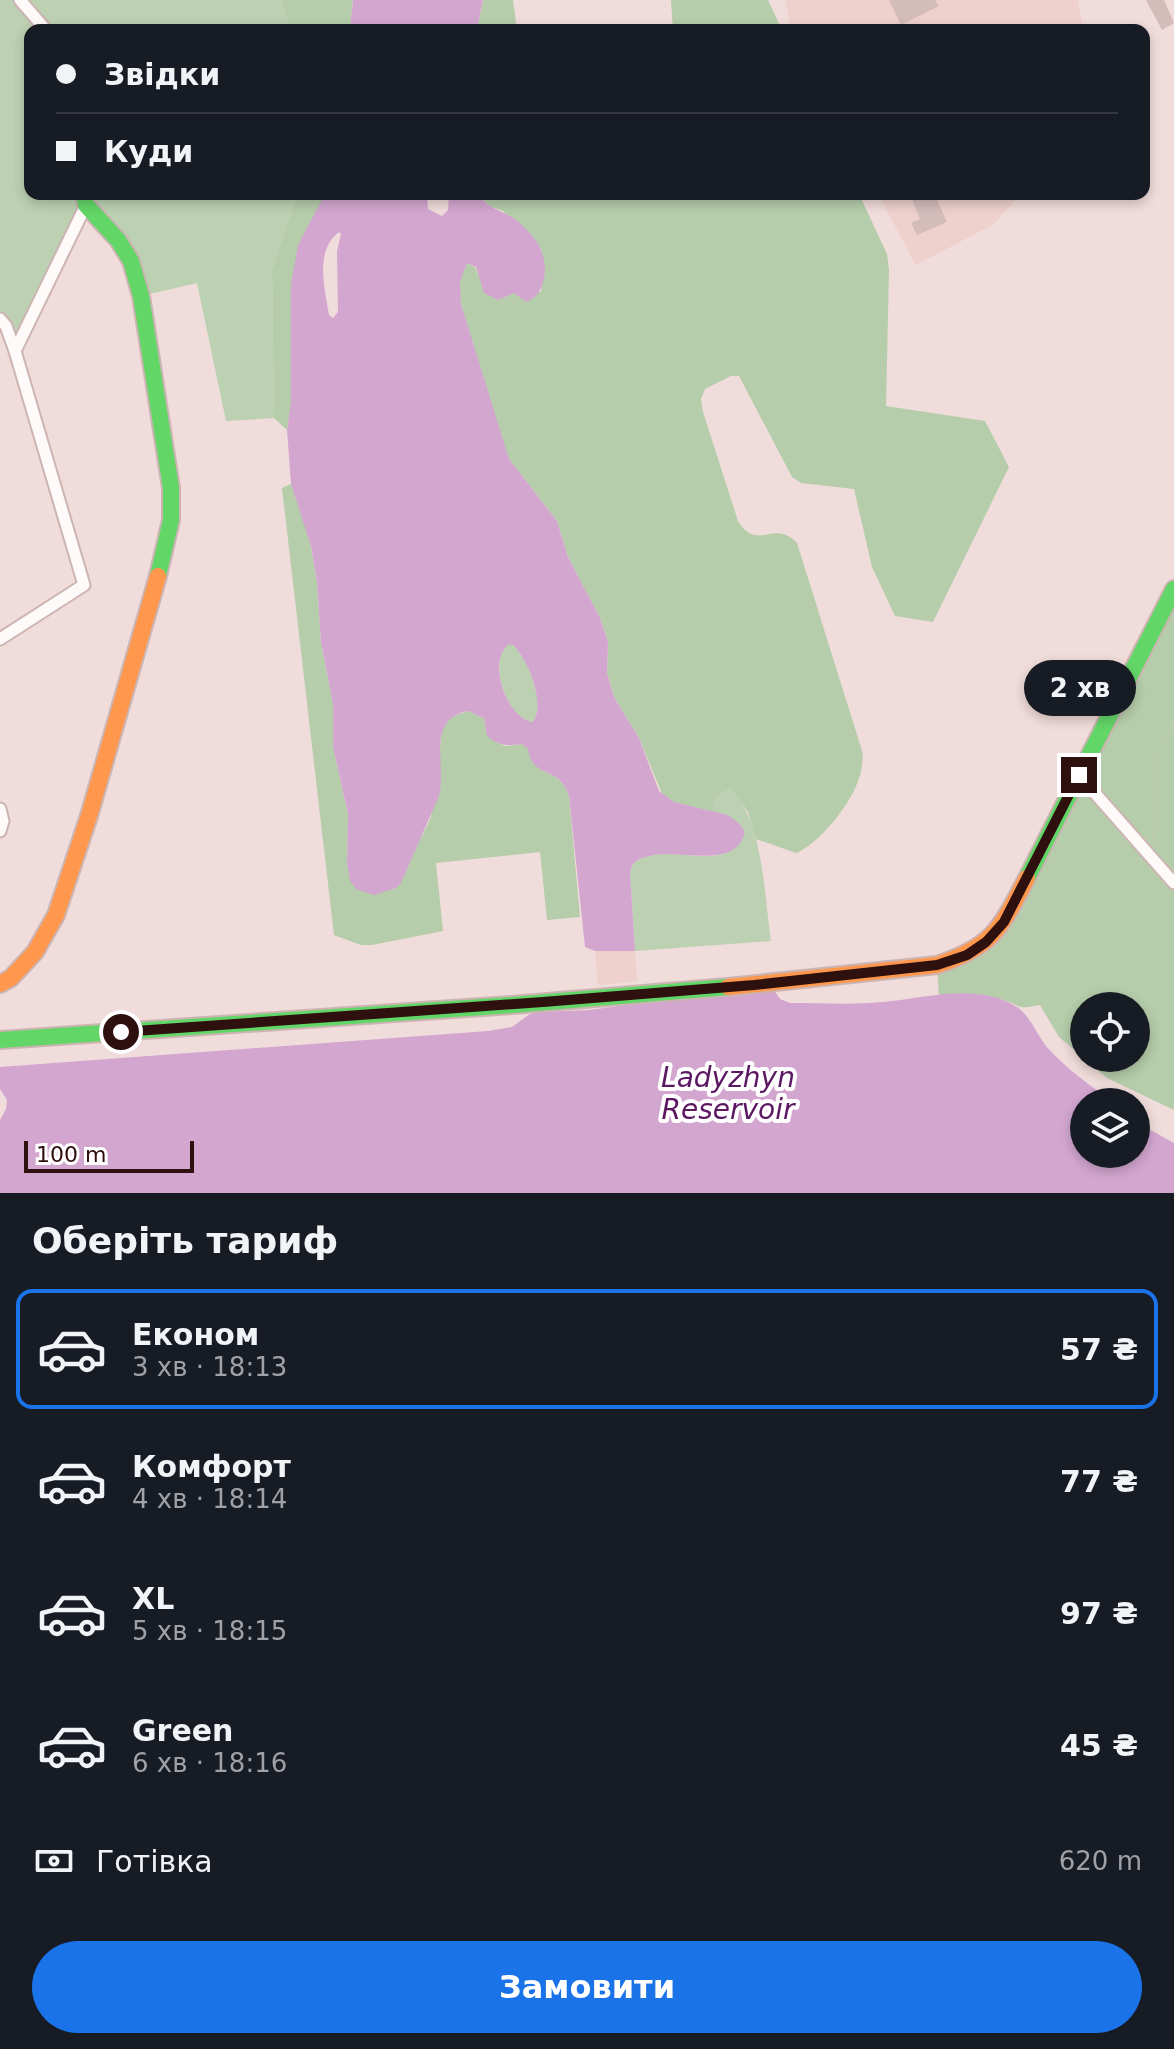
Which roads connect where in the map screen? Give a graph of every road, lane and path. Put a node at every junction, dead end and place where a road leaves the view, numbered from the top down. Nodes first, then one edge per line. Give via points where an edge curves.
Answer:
1 (20, 0) edge
2 (41, 24) edge
3 (85, 200) edge
4 (0, 319) edge
5 (15, 351) junction
6 (1174, 589) edge
7 (0, 639) edge
8 (1174, 724) edge
9 (1079, 775) junction
10 (0, 809) edge
11 (0, 831) edge
12 (1152, 858) junction
13 (1174, 883) edge
14 (0, 984) edge
15 (0, 1040) edge

1 - 2 street
3 - 5 street
3 - 14 street via 131,261 141,296 171,488 171,520 89,816 56,915 35,952
4 - 5 street
5 - 7 street via 84,585
6 - 9 street
8 - 12 path via 1158,754
9 - 12 street
9 - 15 street via 1004,922 967,955 937,965 528,1004
10 - 11 street
12 - 13 street

